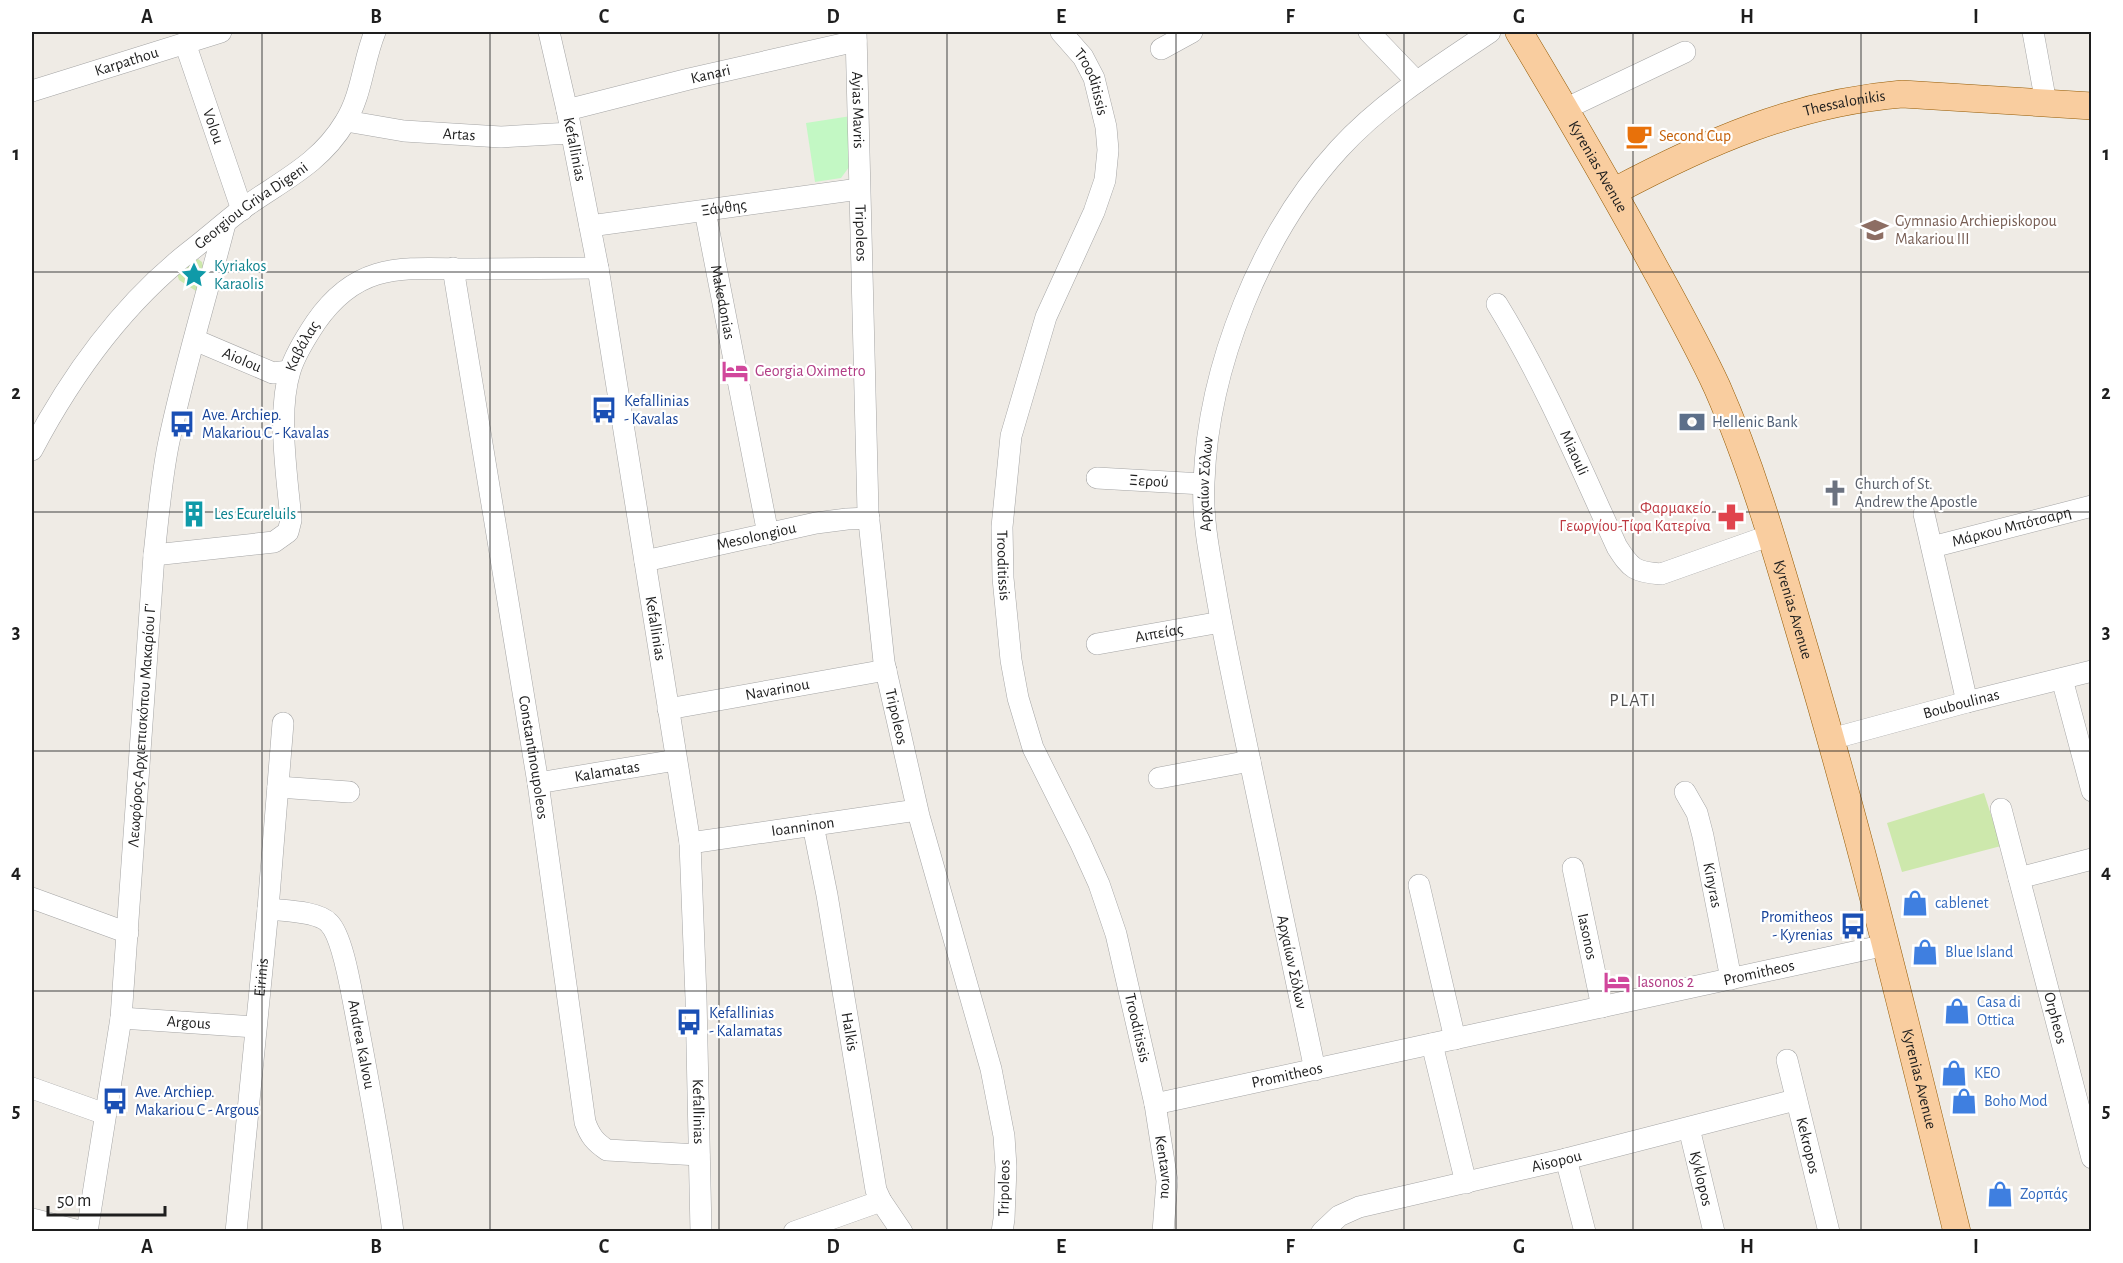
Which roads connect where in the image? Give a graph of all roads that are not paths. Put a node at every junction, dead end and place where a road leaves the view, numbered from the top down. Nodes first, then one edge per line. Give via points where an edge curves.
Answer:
1 (221, 32) edge
2 (374, 32) edge
3 (549, 32) edge
4 (1060, 32) edge
5 (1192, 32) edge
6 (1369, 32) edge
7 (1490, 32) edge
8 (1519, 32) edge
9 (2033, 32) edge
10 (856, 36) edge
11 (185, 43) junction
12 (1161, 49) dead end
13 (1685, 52) dead end
14 (1417, 82) junction
15 (32, 90) edge
16 (2046, 103) junction
17 (2091, 106) edge
18 (1565, 109) junction
19 (567, 111) junction
20 (346, 121) junction
21 (571, 133) junction
22 (859, 189) junction
23 (1613, 192) junction
24 (242, 210) junction
25 (705, 211) junction
26 (225, 224) junction
27 (590, 226) junction
28 (453, 268) junction
29 (598, 268) junction
30 (1497, 304) dead end
31 (195, 340) junction
32 (290, 371) junction
33 (32, 450) edge
34 (1097, 478) dead end
35 (1203, 484) junction
36 (2091, 506) edge
37 (1924, 514) dead end
38 (869, 518) junction
39 (768, 534) junction
40 (1771, 535) junction
41 (1932, 547) junction
42 (154, 555) junction
43 (645, 561) junction
44 (1221, 622) junction
45 (1097, 644) dead end
46 (886, 670) junction
47 (2091, 671) edge
48 (2062, 679) junction
49 (1966, 702) junction
50 (668, 709) junction
51 (283, 723) dead end
52 (1831, 739) junction
53 (676, 760) junction
54 (1250, 761) junction
55 (1159, 778) dead end
56 (538, 783) junction
57 (278, 787) junction
58 (2091, 791) edge
59 (350, 792) dead end
60 (1685, 792) dead end
61 (2001, 809) dead end
62 (917, 810) junction
63 (813, 825) junction
64 (690, 843) junction
65 (2091, 859) edge
66 (1573, 868) dead end
67 (2019, 878) junction
68 (1419, 885) dead end
69 (32, 898) edge
70 (268, 909) junction
71 (128, 933) junction
72 (1886, 945) junction
73 (1731, 979) junction
74 (1602, 1007) junction
75 (121, 1018) junction
76 (255, 1027) junction
77 (1455, 1039) junction
78 (1432, 1044) junction
79 (1786, 1060) dead end
80 (1315, 1070) junction
81 (32, 1088) edge
82 (1795, 1100) junction
83 (1155, 1104) junction
84 (105, 1114) junction
85 (1689, 1128) junction
86 (699, 1155) junction
87 (2091, 1158) edge
88 (1566, 1159) junction
89 (1466, 1183) junction
90 (880, 1201) junction
91 (32, 1219) edge
92 (797, 1231) edge
93 (85, 1232) edge
94 (236, 1232) edge
95 (393, 1232) edge
96 (701, 1232) edge
97 (902, 1232) edge
98 (1002, 1232) edge
99 (1163, 1232) edge
100 (1322, 1232) edge
101 (1585, 1232) edge
102 (1714, 1232) edge
103 (1829, 1232) edge
104 (1958, 1232) edge

1 - 11 street, Karpathou
2 - 20 street, Georgiou Griva Digeni
3 - 19 street, Kefallinias
4 - 83 street, Trooditissis via 1083,57 1094,78 1106,127 1105,180 1046,316 1011,436 1002,527 1003,578 1018,698 1033,748 1099,884 1116,934
5 - 12 street
6 - 14 street
7 - 14 street, Αρχαίων Σόλων
8 - 18 main road, Kyrenias Avenue
9 - 16 street
10 - 19 street, Kanari
10 - 22 street, Ayias Mavris
11 - 15 street, Karpathou
11 - 24 street, Volou
13 - 18 street
14 - 35 street, Αρχαίων Σόλων via 1338,151 1304,195 1260,265 1245,298 1220,378 1207,440
16 - 17 main road, Thessalonikis
16 - 23 main road, Thessalonikis via 1902,94 1828,106 1745,129
18 - 23 main road, Kyrenias Avenue
19 - 21 street, Kefallinias
20 - 21 street, Artas via 404,131 501,137
20 - 24 street, Georgiou Griva Digeni via 309,165
21 - 27 street, Kefallinias
22 - 25 street, Ξάνθης
22 - 38 street, Tripoleos
23 - 40 main road, Kyrenias Avenue via 1717,388
24 - 26 street, Georgiou Griva Digeni
25 - 27 street, Ξάνθης
25 - 39 street, Makedonias
26 - 31 street, Λεωφόρος Αρχιεπισκόπου Μακαρίου Γ'
26 - 33 street, Georgiou Griva Digeni via 144,293 111,330 72,383
27 - 29 street, Kefallinias
28 - 29 street, Καβάλας
28 - 32 street, Καβάλας via 404,268 361,280 346,289 328,304
28 - 56 street, Constantinoupoleos
29 - 43 street, Kefallinias
30 - 40 street, Miaouli via 1556,411 1617,547 1630,567 1661,574
31 - 32 street, Aiolou via 273,373
31 - 42 street, Λεωφόρος Αρχιεπισκόπου Μακαρίου Γ' via 167,449
32 - 42 street, Καβάλας via 284,420 291,520 288,532 274,542 254,546
34 - 35 street, Ξερού
35 - 44 street, Αρχαίων Σόλων
36 - 41 street, Μάρκου Μπότσαρη
37 - 41 street
38 - 39 street, Mesolongiou via 816,523
38 - 46 street, Tripoleos
39 - 43 street, Mesolongiou
40 - 52 main road, Kyrenias Avenue
41 - 49 street
42 - 71 street, Λεωφόρος Αρχιεπισκόπου Μακαρίου Γ'
43 - 50 street, Kefallinias
44 - 45 street, Αιπείας
44 - 54 street, Αρχαίων Σόλων
46 - 50 street, Navarinou
46 - 62 street, Tripoleos
47 - 48 street, Bouboulinas
48 - 49 street, Bouboulinas
48 - 58 street
49 - 52 street, Bouboulinas
50 - 53 street, Kefallinias
51 - 57 street, Eirinis
52 - 72 main road, Kyrenias Avenue
53 - 56 street, Kalamatas
53 - 64 street, Kefallinias
54 - 55 street
54 - 80 street, Αρχαίων Σόλων
56 - 86 street, Constantinoupoleos via 589,1135 607,1150
57 - 59 street
57 - 70 street, Eirinis
60 - 73 street, Kinyras via 1703,836
61 - 67 street, Orpheos
62 - 63 street, Ioanninon
62 - 98 street, Tripoleos via 991,1069 1004,1146
63 - 64 street, Ioanninon
63 - 90 street, Halkis
64 - 86 street, Kefallinias
65 - 67 street
66 - 74 street, Iasonos
67 - 87 street, Orpheos
68 - 77 street
69 - 71 street
70 - 76 street, Eirinis
70 - 95 street, Andrea Kalvou via 318,916 328,921 337,936 374,1107
71 - 75 street, Λεωφόρος Αρχιεπισκόπου Μακαρίου Γ'
72 - 73 street, Promitheos
72 - 104 main road, Kyrenias Avenue
73 - 74 street, Promitheos
74 - 77 street, Promitheos
75 - 76 street, Argous
75 - 84 street, Λεωφόρος Αρχιεπισκόπου Μακαρίου Γ'
76 - 94 street, Eirinis
77 - 78 street, Promitheos
78 - 80 street, Promitheos
78 - 89 street
79 - 82 street, Kekropos
80 - 83 street, Promitheos
81 - 84 street
82 - 85 street, Aisopou
82 - 103 street, Kekropos
83 - 99 street, Kentavrou via 1167,1181
84 - 93 street, Λεωφόρος Αρχιεπισκόπου Μακαρίου Γ'
85 - 88 street, Aisopou
85 - 102 street, Kyklopos
86 - 96 street, Kefallinias
88 - 89 street, Aisopou
88 - 101 street
89 - 100 street, Aisopou via 1359,1207 1339,1216
90 - 92 street
90 - 97 street, Halkis
91 - 93 street

